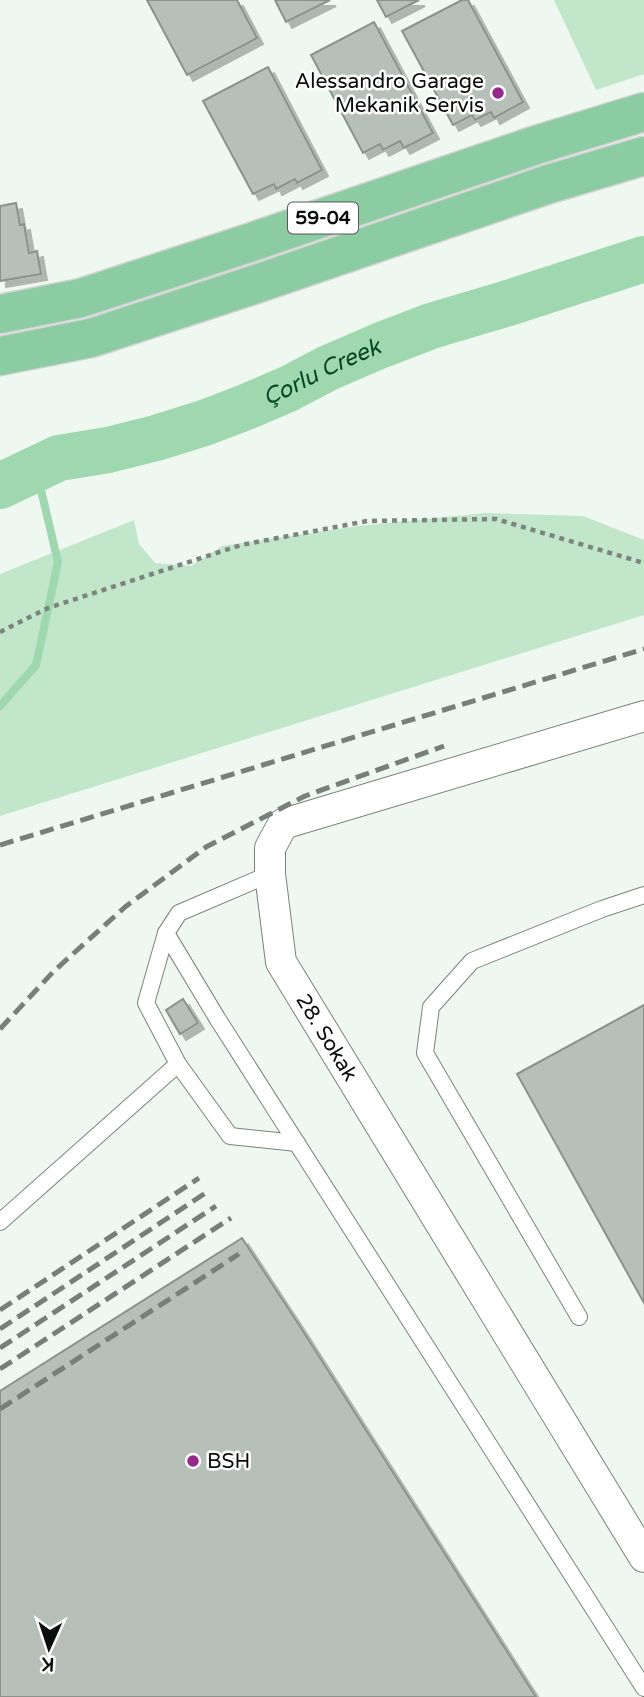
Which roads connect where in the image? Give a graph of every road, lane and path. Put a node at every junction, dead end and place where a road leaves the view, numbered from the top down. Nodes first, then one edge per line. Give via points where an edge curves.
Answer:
1 (644, 112) edge
2 (644, 156) edge
3 (0, 314) edge
4 (0, 356) edge
5 (644, 563) edge
6 (0, 632) edge
7 (644, 716) edge
8 (270, 874) junction
9 (644, 895) edge
10 (166, 933) junction
11 (178, 1064) junction
12 (297, 1143) junction
13 (0, 1222) edge
14 (579, 1317) dead end
15 (644, 1557) edge
16 (644, 1688) edge

1 - 3 main road, 59-04 via 81,298
2 - 4 main road, 59-04 / 59-04 via 91,338
5 - 6 path via 496,519 367,521 241,545 48,608
7 - 8 street, 28. Sokak via 284,824 270,848
8 - 10 lane via 179,913
8 - 15 street, 28. Sokak via 281,962
9 - 14 lane via 472,961 431,1007 425,1054
10 - 11 lane via 146,1003
10 - 12 lane
11 - 12 lane via 230,1136
11 - 13 lane
12 - 16 lane

